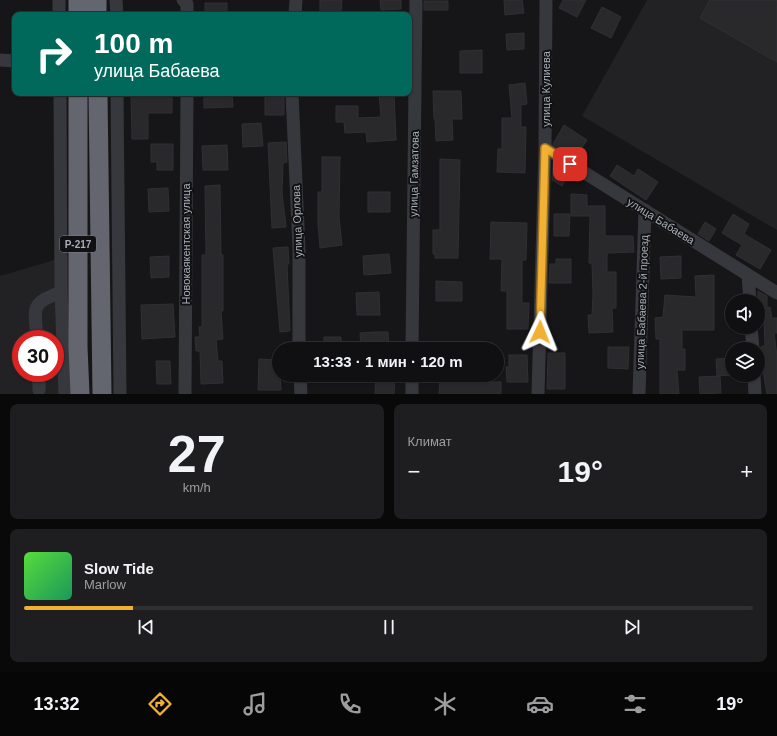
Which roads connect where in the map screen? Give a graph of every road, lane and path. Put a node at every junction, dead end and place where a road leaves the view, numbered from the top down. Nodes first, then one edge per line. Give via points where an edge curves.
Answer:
1 (59, 0) edge
2 (78, 0) edge
3 (97, 0) edge
4 (116, 0) edge
5 (183, 0) edge
6 (296, 0) edge
7 (416, 0) edge
8 (546, 0) edge
9 (59, 12) edge
10 (78, 12) edge
11 (97, 12) edge
12 (117, 12) edge
13 (187, 12) edge
14 (295, 12) edge
15 (0, 60) edge
16 (12, 61) edge
17 (60, 96) edge
18 (78, 96) edge
19 (98, 96) edge
20 (117, 96) edge
21 (187, 96) edge
22 (292, 96) edge
23 (545, 148) junction
24 (645, 210) junction
25 (748, 276) junction
26 (61, 292) junction
27 (777, 293) edge
28 (749, 294) edge
29 (36, 330) edge
30 (298, 342) edge
31 (412, 342) edge
32 (38, 382) edge
33 (300, 382) edge
34 (412, 382) edge
35 (754, 382) edge
36 (38, 390) dead end
37 (65, 394) edge
38 (80, 394) edge
39 (102, 394) edge
40 (120, 394) edge
41 (185, 394) edge
42 (301, 394) edge
43 (412, 394) edge
44 (538, 394) edge
45 (639, 394) edge
46 (755, 394) edge

1 - 9 street
2 - 10 highway
3 - 11 highway
4 - 12 street
5 - 13 street via 187,4
6 - 14 street
7 - 31 street, улица Гамзатова
8 - 23 street, улица Кулиева
15 - 16 street
17 - 26 street
18 - 38 highway, Р-217
19 - 39 highway
20 - 40 street
21 - 41 street, Новокаякентская улица
22 - 30 street, улица Орлова via 299,250
23 - 24 street, улица Бабаева
23 - 44 street, улица Кулиева
24 - 25 street, улица Бабаева
24 - 45 street, улица Бабаева 2-й проезд
25 - 27 street, улица Бабаева
25 - 28 street
26 - 29 street via 38,303 35,309
26 - 37 street
32 - 36 street
33 - 42 street
34 - 43 street
35 - 46 street

